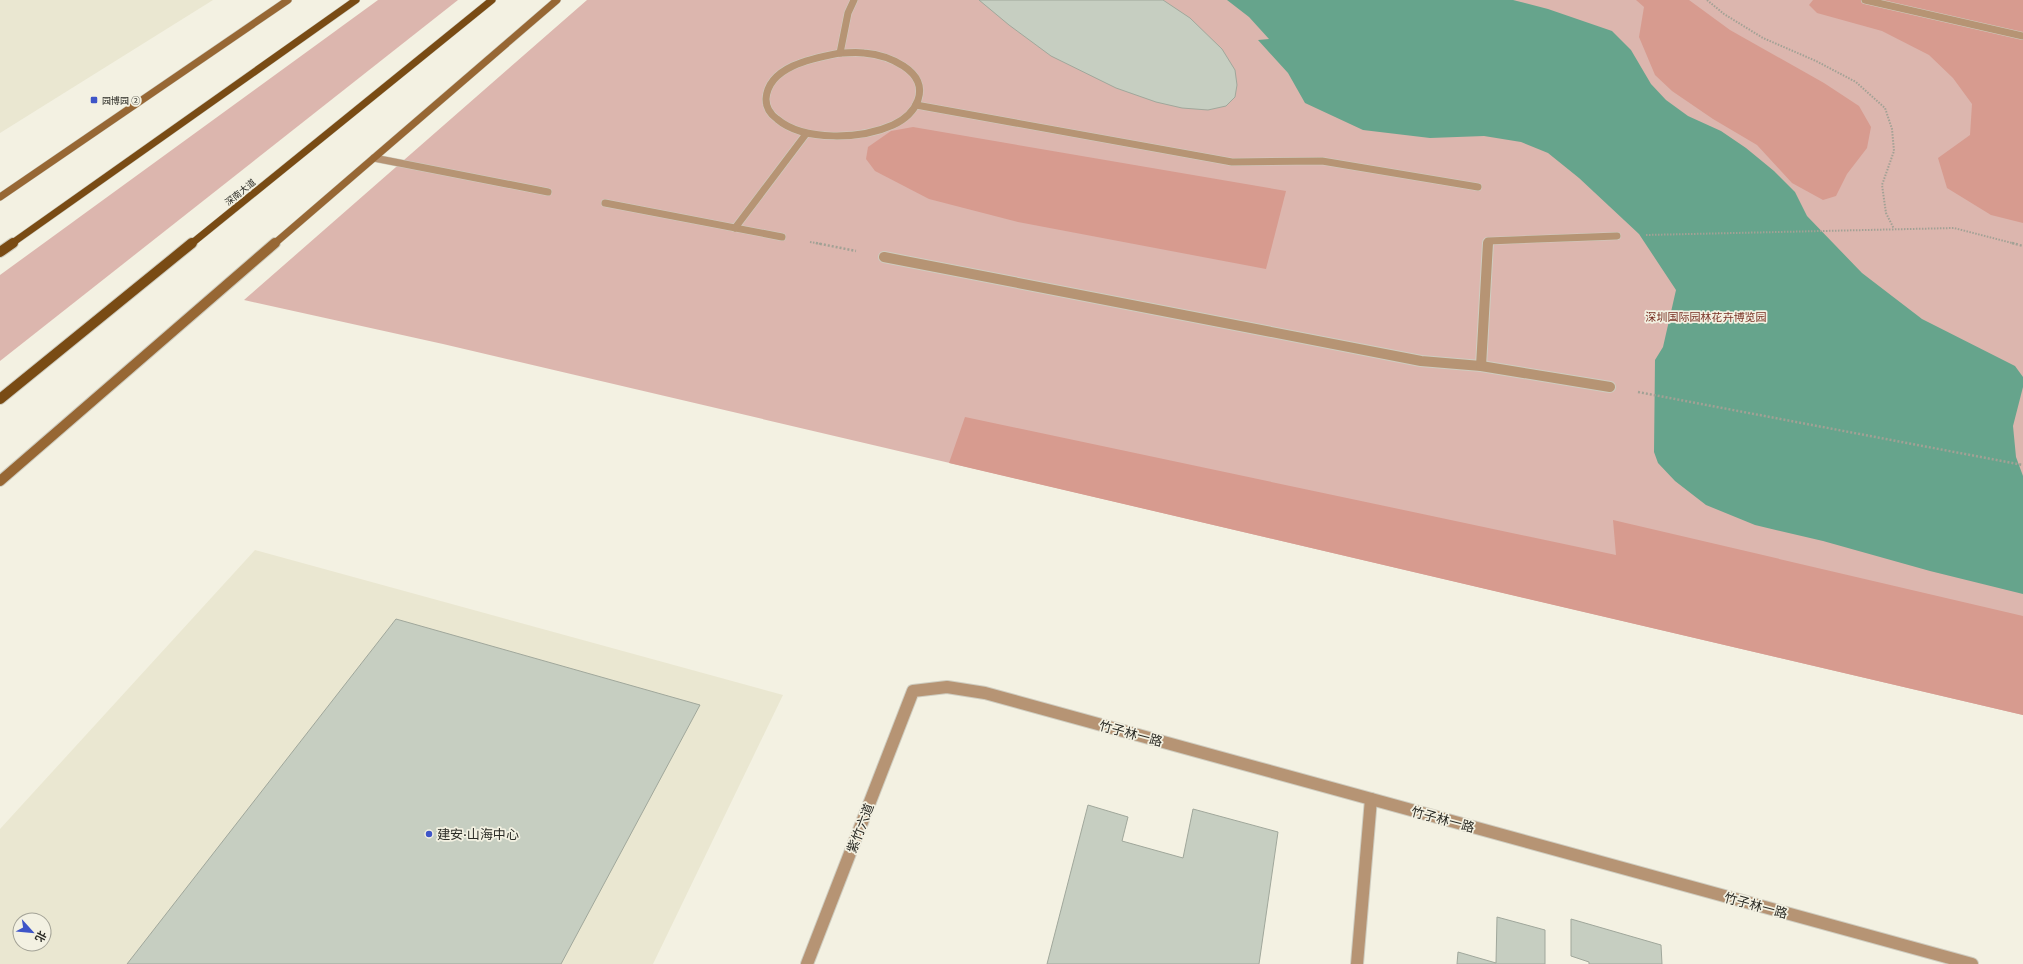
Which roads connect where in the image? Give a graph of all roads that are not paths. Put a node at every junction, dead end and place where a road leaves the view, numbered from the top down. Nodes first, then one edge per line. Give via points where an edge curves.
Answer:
1 (288, 0) edge
2 (356, 0) edge
3 (492, 0) edge
4 (558, 0) edge
5 (854, 0) edge
6 (1865, 0) edge
7 (2023, 36) edge
8 (840, 53) junction
9 (916, 105) junction
10 (806, 134) junction
11 (374, 158) junction
12 (1478, 187) dead end
13 (548, 192) dead end
14 (0, 197) edge
15 (605, 203) dead end
16 (735, 228) junction
17 (1617, 236) road end
18 (782, 237) road end
19 (0, 252) edge
20 (884, 256) road end
21 (1481, 366) junction
22 (1610, 387) road end
23 (0, 399) edge
24 (0, 481) edge
25 (913, 691) joint
26 (1371, 799) junction
27 (807, 964) edge
28 (1356, 964) edge
29 (1972, 964) edge

1 - 14 main road
2 - 19 main road
3 - 23 main road, 深南大道
4 - 11 main road
5 - 8 street via 848,13
6 - 7 street
8 - 9 street via 865,53 887,58 905,66 917,78 921,91
8 - 10 street via 815,57 794,65 778,76 767,89 766,102 772,115 786,126
9 - 10 street via 903,118 883,129 858,135 832,137
9 - 12 street via 1232,162 1322,161
10 - 16 street
11 - 13 street
11 - 24 main road
15 - 16 street
16 - 18 street
17 - 21 street via 1488,241
20 - 21 street via 1421,361
21 - 22 street
25 - 26 street, 竹子林一路 via 947,687 985,693
25 - 27 street, 紫竹六道
26 - 28 street
26 - 29 street, 竹子林一路

